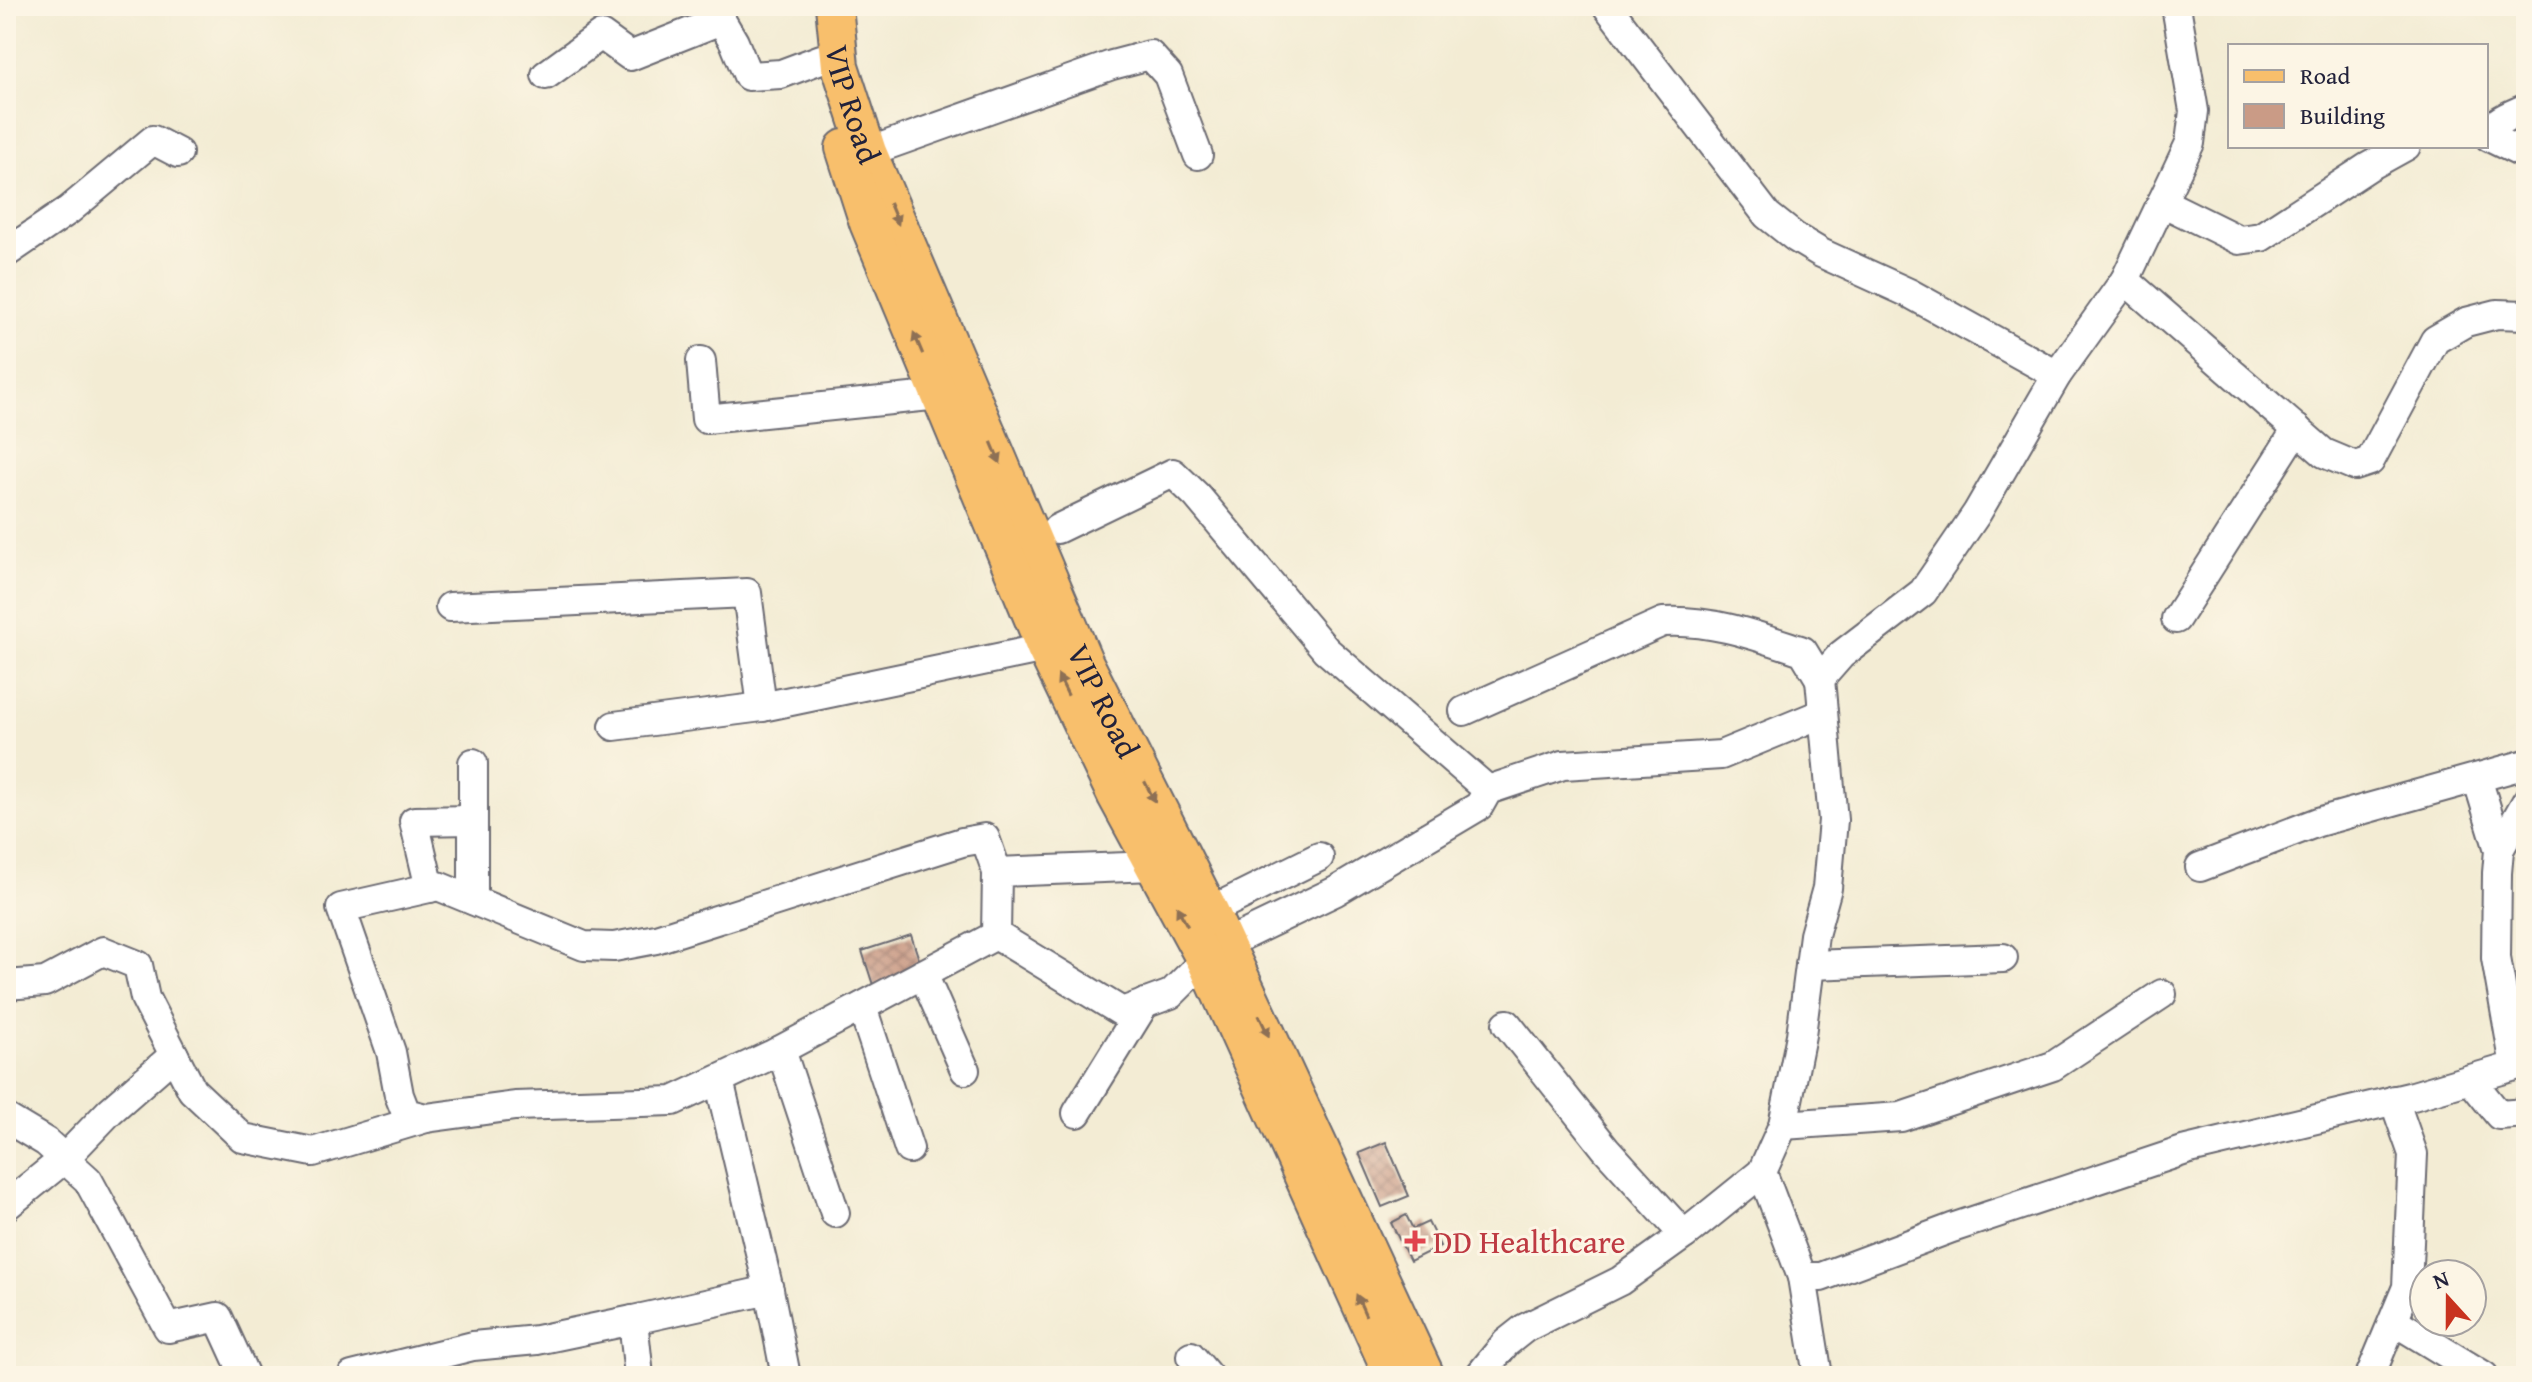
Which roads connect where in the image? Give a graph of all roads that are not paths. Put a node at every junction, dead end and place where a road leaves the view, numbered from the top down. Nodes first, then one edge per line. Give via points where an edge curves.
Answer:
1 (812, 6) edge
2 (834, 6) edge
3 (1607, 6) edge
4 (2176, 6) edge
5 (821, 59) junction
6 (546, 75) dead end
7 (2526, 108) edge
8 (2488, 137) edge
9 (2402, 148) edge
10 (868, 152) junction
11 (178, 153) dead end
12 (1198, 155) dead end
13 (2526, 155) edge
14 (2162, 202) junction
15 (6, 253) edge
16 (2125, 280) junction
17 (2526, 315) edge
18 (701, 361) dead end
19 (2057, 375) junction
20 (940, 395) junction
21 (2297, 429) junction
22 (1057, 529) dead end
23 (450, 607) dead end
24 (2176, 619) dead end
25 (1045, 648) junction
26 (1820, 679) junction
27 (762, 707) junction
28 (1464, 711) dead end
29 (1823, 713) junction
30 (614, 726) dead end
31 (473, 763) dead end
32 (2526, 764) edge
33 (2477, 778) junction
34 (1488, 790) junction
35 (2526, 802) edge
36 (473, 820) junction
37 (2499, 850) junction
38 (1319, 857) dead end
39 (1154, 866) junction
40 (2200, 867) dead end
41 (997, 872) junction
42 (430, 888) junction
43 (473, 900) junction
44 (1210, 911) junction
45 (996, 935) junction
46 (1242, 936) dead end
47 (2003, 958) dead end
48 (1205, 960) junction
49 (1810, 965) junction
50 (923, 974) junction
51 (6, 985) edge
52 (2162, 994) dead end
53 (1145, 1003) junction
54 (862, 1007) junction
55 (1507, 1024) dead end
56 (781, 1050) junction
57 (174, 1055) junction
58 (2521, 1065) edge
59 (965, 1070) dead end
60 (2470, 1079) junction
61 (719, 1080) junction
62 (2394, 1100) junction
63 (1077, 1113) dead end
64 (2526, 1113) edge
65 (6, 1118) edge
66 (426, 1118) junction
67 (1783, 1125) junction
68 (909, 1149) dead end
69 (64, 1159) junction
70 (1762, 1172) junction
71 (6, 1206) edge
72 (835, 1213) dead end
73 (1684, 1235) junction
74 (1802, 1277) junction
75 (769, 1290) junction
76 (633, 1320) junction
77 (2394, 1321) junction
78 (411, 1369) edge
79 (245, 1376) edge
80 (352, 1376) edge
81 (639, 1376) edge
82 (786, 1376) edge
83 (1393, 1376) edge
84 (1426, 1376) edge
85 (1479, 1376) edge
86 (1818, 1376) edge
87 (2370, 1376) edge
88 (2484, 1376) edge

1 - 5 main road, VIP Road
2 - 10 main road, VIP Road via 840,66
3 - 19 street via 1767,215 1821,253 1909,293
4 - 14 street via 2194,111 2190,143
5 - 6 street via 781,74 748,76 721,20 630,56 601,35
20 -> 5 main road, VIP Road via 868,223
7 - 8 street via 2494,124
8 - 13 street
9 - 14 street via 2261,237 2239,240
10 - 12 street via 1150,55 1168,75
10 -> 44 main road, VIP Road via 1085,663
11 - 15 street via 153,140 69,210
14 - 16 street
16 - 19 street
16 - 21 street
17 - 21 street via 2497,314 2466,322 2435,340 2370,461 2355,466 2324,453
18 - 20 street via 706,419
19 - 26 street via 1977,513 1923,592 1841,655
20 - 25 main road, VIP Road
21 - 24 street
22 - 34 street via 1173,473 1326,650
23 - 27 street via 747,593
25 - 27 street
39 -> 25 main road, VIP Road
26 - 28 street via 1803,651 1737,629 1685,620 1663,622
26 - 29 street
27 - 30 street
29 - 34 street via 1721,755 1563,765
29 - 49 street via 1833,820 1827,888
31 - 36 street
32 - 33 street
33 - 37 street
33 - 40 street via 2318,822
34 - 46 street via 1479,806 1349,883
35 - 37 street
36 - 42 street via 414,821
36 - 43 street
37 - 58 street via 2496,958
38 - 44 street
39 - 41 street
48 -> 39 main road, VIP Road
41 - 43 street via 985,838 962,842 656,939 614,947 584,946
41 - 45 street
42 - 43 street via 438,886
42 - 66 street via 341,908 391,1052 406,1113
44 -> 84 main road, VIP Road
45 - 50 street
45 - 53 street via 1122,1012
47 - 49 street
48 - 53 street via 1171,994
83 -> 48 main road, VIP Road
49 - 67 street
50 - 54 street
50 - 59 street
51 - 57 street via 45,982 103,951 138,965 145,998
52 - 67 street via 2053,1066 1901,1117
53 - 63 street
54 - 56 street
54 - 68 street
55 - 73 street via 1606,1149
56 - 61 street
56 - 72 street
57 - 66 street via 192,1090 243,1138 313,1152
57 - 69 street
58 - 60 street
60 - 62 street
60 - 64 street via 2499,1115
61 - 66 street via 673,1101 515,1106
61 - 75 street
62 - 74 street via 2186,1150 1821,1277
62 - 77 street via 2413,1154 2407,1287
65 - 69 street
67 - 70 street
69 - 71 street
69 - 79 street via 88,1180 168,1328 218,1317
70 - 73 street
70 - 74 street
73 - 85 street via 1620,1281 1525,1328
74 - 86 street
75 - 76 street
75 - 82 street
76 - 78 street via 537,1340 473,1346
76 - 81 street
77 - 87 street
77 - 88 street
78 - 80 street

